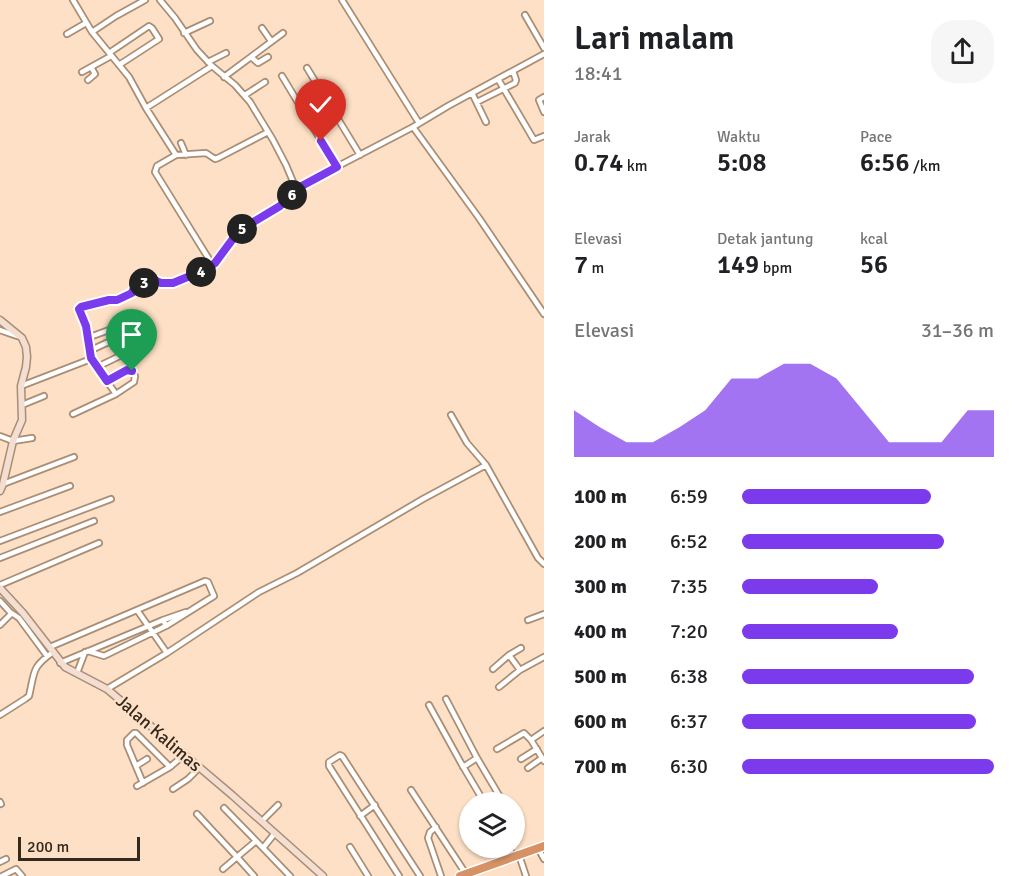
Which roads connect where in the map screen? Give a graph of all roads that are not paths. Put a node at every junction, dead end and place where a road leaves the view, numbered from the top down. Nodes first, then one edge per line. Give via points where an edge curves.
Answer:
1 (73, 0) edge
2 (145, 0) edge
3 (160, 0) edge
4 (342, 0) edge
5 (525, 15) dead end
6 (210, 21) dead end
7 (86, 23) junction
8 (262, 28) dead end
9 (92, 32) junction
10 (184, 33) junction
11 (283, 33) dead end
12 (67, 34) dead end
13 (272, 41) junction
14 (544, 48) edge
15 (226, 53) dead end
16 (110, 55) junction
17 (541, 56) edge
18 (251, 57) junction
19 (268, 57) dead end
20 (208, 62) junction
21 (544, 64) edge
22 (119, 65) junction
23 (524, 65) junction
24 (212, 66) junction
25 (91, 67) junction
26 (308, 68) dead end
27 (513, 71) junction
28 (82, 72) dead end
29 (527, 72) dead end
30 (282, 76) dead end
31 (224, 77) junction
32 (498, 79) junction
33 (88, 80) dead end
34 (265, 82) dead end
35 (504, 89) junction
36 (472, 93) junction
37 (245, 95) junction
38 (544, 97) edge
39 (477, 102) junction
40 (146, 108) junction
41 (544, 112) edge
42 (486, 122) dead end
43 (420, 123) junction
44 (413, 127) junction
45 (268, 132) junction
46 (544, 136) edge
47 (181, 143) dead end
48 (176, 155) junction
49 (186, 155) junction
50 (360, 155) junction
51 (337, 167) junction
52 (298, 188) junction
53 (212, 264) junction
54 (544, 314) edge
55 (0, 321) edge
56 (120, 326) dead end
57 (0, 330) edge
58 (126, 334) dead end
59 (22, 338) junction
60 (87, 338) junction
61 (89, 351) junction
62 (126, 354) dead end
63 (91, 358) junction
64 (97, 367) junction
65 (107, 381) junction
66 (21, 386) junction
67 (116, 394) junction
68 (44, 396) dead end
69 (22, 405) junction
70 (73, 414) dead end
71 (451, 415) dead end
72 (0, 436) edge
73 (32, 438) dead end
74 (10, 440) junction
75 (74, 457) dead end
76 (486, 465) junction
77 (3, 476) edge
78 (3, 484) junction
79 (70, 486) dead end
80 (0, 491) edge
81 (111, 499) dead end
82 (0, 512) edge
83 (94, 521) dead end
84 (0, 541) edge
85 (99, 543) dead end
86 (0, 558) edge
87 (544, 564) edge
88 (0, 587) edge
89 (0, 601) edge
90 (193, 609) junction
91 (137, 610) junction
92 (12, 614) junction
93 (544, 614) edge
94 (163, 620) junction
95 (528, 620) dead end
96 (0, 625) edge
97 (148, 626) junction
98 (166, 626) junction
99 (154, 633) junction
100 (521, 648) dead end
101 (87, 652) junction
102 (50, 653) junction
103 (167, 653) junction
104 (509, 655) junction
105 (544, 657) edge
106 (60, 663) junction
107 (493, 669) dead end
108 (520, 670) junction
109 (76, 673) junction
110 (499, 687) dead end
111 (107, 688) junction
112 (446, 699) dead end
113 (429, 705) dead end
114 (0, 716) edge
115 (544, 731) edge
116 (531, 740) junction
117 (497, 749) dead end
118 (537, 749) junction
119 (184, 754) junction
120 (147, 759) dead end
121 (477, 759) junction
122 (520, 759) dead end
123 (543, 760) edge
124 (136, 765) junction
125 (170, 767) junction
126 (463, 767) junction
127 (200, 768) junction
128 (528, 768) dead end
129 (143, 783) junction
130 (137, 786) dead end
131 (173, 789) dead end
132 (411, 790) dead end
133 (478, 792) edge
134 (497, 792) edge
135 (278, 805) dead end
136 (375, 805) junction
137 (224, 808) dead end
138 (197, 814) dead end
139 (360, 816) junction
140 (262, 821) junction
141 (436, 827) junction
142 (275, 833) junction
143 (256, 841) junction
144 (350, 847) dead end
145 (541, 847) edge
146 (263, 848) junction
147 (525, 853) edge
148 (237, 857) junction
149 (510, 858) edge
150 (517, 858) edge
151 (6, 859) dead end
152 (544, 859) edge
153 (0, 862) edge
154 (223, 869) dead end
155 (463, 875) edge
156 (2, 876) edge
157 (22, 876) edge
158 (254, 876) edge
159 (290, 876) edge
160 (323, 876) edge
161 (368, 876) edge
162 (399, 876) edge
163 (420, 876) edge
164 (441, 876) edge
165 (526, 876) edge

1 - 7 street
2 - 9 street
3 - 10 street
4 - 43 street
5 - 14 street
6 - 10 street
7 - 9 street
7 - 12 street
8 - 13 street
9 - 16 street
10 - 20 street
11 - 13 street
13 - 18 street
15 - 20 street
16 - 22 street
16 - 22 street via 148,26 152,28 159,39
16 - 25 street
17 - 21 street
17 - 23 street
18 - 19 street via 258,63
18 - 31 street
20 - 24 street
22 - 40 street
23 - 27 street
23 - 29 street
24 - 31 street
24 - 40 street
25 - 28 street
25 - 33 street via 94,74
26 - 50 street
27 - 32 street
27 - 35 street via 516,81
30 - 51 street
31 - 37 street
32 - 35 street
32 - 36 street
34 - 37 street
35 - 39 street
35 - 46 street via 534,140
36 - 39 street
36 - 43 street
37 - 45 street
38 - 41 street via 538,100
39 - 42 street
40 - 48 street
43 - 44 street
44 - 50 street
44 - 54 street
45 - 49 street via 218,158 206,153
45 - 52 street
47 - 49 street
48 - 49 street
48 - 53 street via 156,166 155,171
50 - 51 street
51 - 52 street
52 - 53 street via 280,206 238,232
53 - 60 street via 173,283 154,280 136,286 132,293 117,300 81,307
55 - 59 street
56 - 60 street
57 - 59 street
58 - 61 street
59 - 66 street via 27,357
60 - 61 street
61 - 63 street
62 - 64 street
63 - 64 street
63 - 66 street
64 - 65 street
65 - 67 street
65 - 67 street via 131,370 134,382
66 - 69 street
67 - 70 street
68 - 69 street
69 - 74 street via 22,420
71 - 76 street via 466,443
72 - 74 street
73 - 74 street
74 - 77 street
75 - 78 street
76 - 87 street
76 - 103 street via 259,592
77 - 78 street
78 - 80 street
79 - 82 street
81 - 84 street
83 - 86 street
85 - 88 street
88 - 102 street, Jalan Kalimas
89 - 92 street
90 - 91 street via 214,596 208,582
90 - 94 street
90 - 98 street
91 - 97 street
91 - 102 street
92 - 96 street
92 - 102 street
93 - 95 street
94 - 97 street
94 - 98 street
97 - 99 street
97 - 101 street
98 - 99 street
99 - 101 street via 104,656
99 - 103 street
100 - 104 street
101 - 106 street
101 - 109 street
102 - 106 street, Jalan Kalimas
102 - 114 street via 34,671 26,699
103 - 111 street
104 - 107 street
104 - 108 street
105 - 108 street
106 - 109 street, Jalan Kalimas
108 - 110 street
109 - 111 street, Jalan Kalimas
111 - 119 street, Jalan Kalimas
112 - 121 street
113 - 126 street
115 - 116 street
116 - 117 street via 525,733
116 - 118 street
118 - 122 street
118 - 123 street
119 - 125 street
119 - 127 street, Jalan Kalimas
120 - 124 street
121 - 126 street
121 - 134 street
123 - 128 street
124 - 125 street via 126,742 135,733
124 - 129 street
125 - 129 street
126 - 133 street
127 - 131 street
127 - 140 street, Jalan Kalimas
129 - 130 street
132 - 141 street
135 - 140 street
136 - 139 street
136 - 139 street via 342,756 329,762
136 - 163 street
137 - 143 street
138 - 148 street
139 - 162 street
140 - 142 street, Jalan Kalimas
141 - 155 street
141 - 164 street via 428,838
142 - 146 street
142 - 160 street, Jalan Kalimas
143 - 146 street
143 - 148 street
144 - 161 street
145 - 147 highway
145 - 152 street
146 - 159 street
148 - 154 street
148 - 158 street
149 - 155 highway
150 - 165 street
151 - 153 street
156 - 157 street via 16,869

